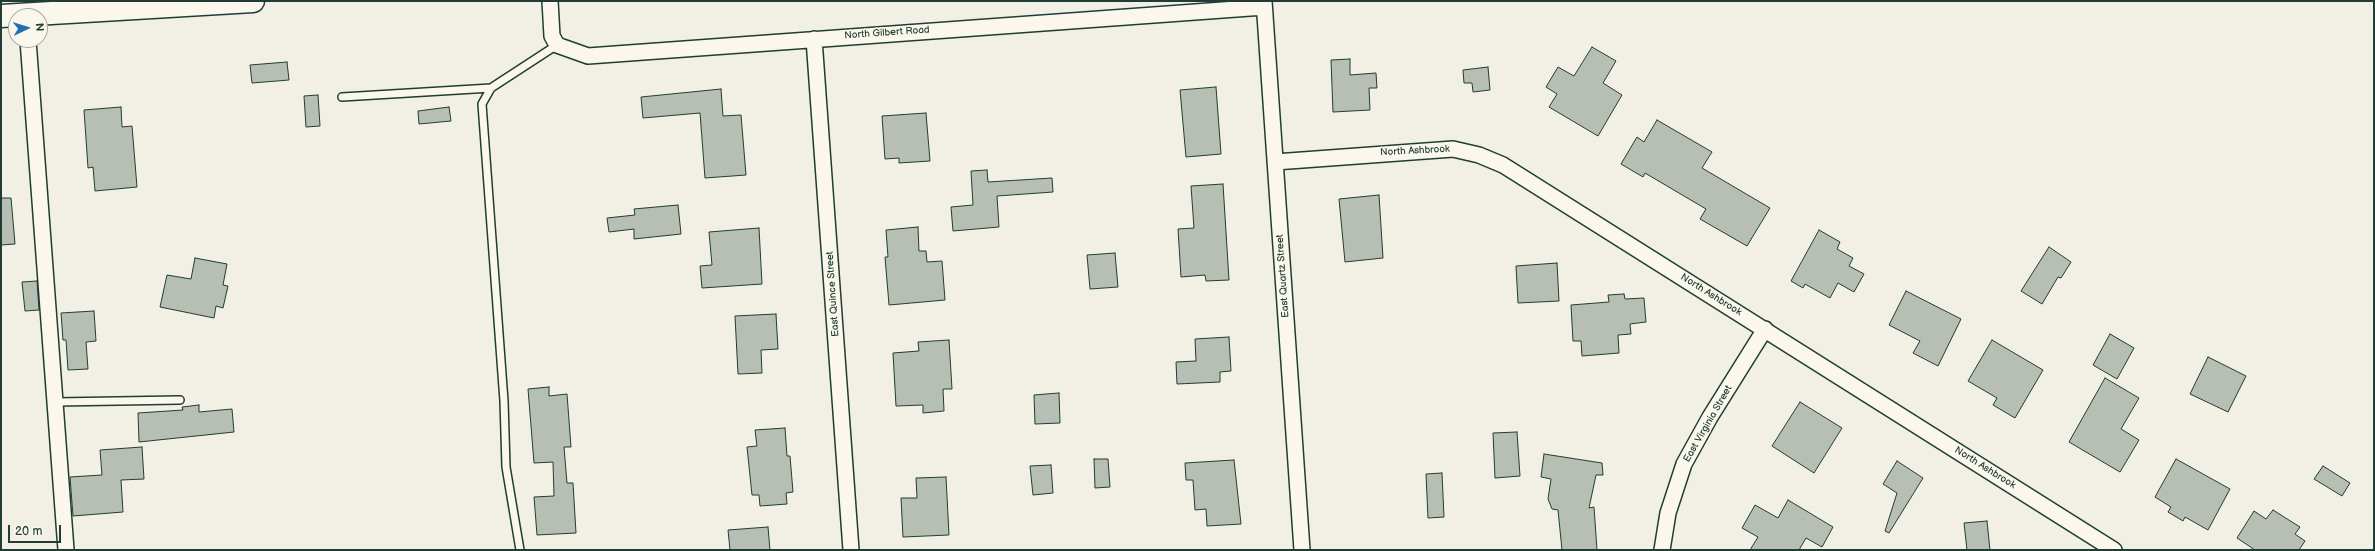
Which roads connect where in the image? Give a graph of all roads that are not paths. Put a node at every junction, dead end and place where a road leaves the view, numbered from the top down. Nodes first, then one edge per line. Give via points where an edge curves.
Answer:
1 (253, 1) edge
2 (550, 1) edge
3 (1264, 4) edge
4 (48, 10) edge
5 (814, 38) junction
6 (557, 45) junction
7 (29, 48) edge
8 (491, 88) junction
9 (342, 97) dead end
10 (1275, 162) junction
11 (1765, 329) junction
12 (180, 400) dead end
13 (56, 402) junction
14 (66, 550) edge
15 (520, 550) edge
16 (851, 550) edge
17 (1302, 550) edge
18 (1662, 550) edge
19 (2114, 550) edge

1 - 4 main road
2 - 6 street via 552,36
3 - 5 street, North Gilbert Road
3 - 10 street, East Quartz Street
5 - 6 street, North Gilbert Road via 588,56
5 - 16 street, East Quince Street
6 - 8 lane
7 - 13 street
8 - 9 lane
8 - 15 lane via 482,104 504,401 506,467
10 - 11 street, North Ashbrook via 1427,149 1454,149 1479,155 1503,165
10 - 17 street, East Quartz Street
11 - 18 street, East Virginia Street via 1684,464 1668,513
11 - 19 street, North Ashbrook
12 - 13 lane
13 - 14 street

